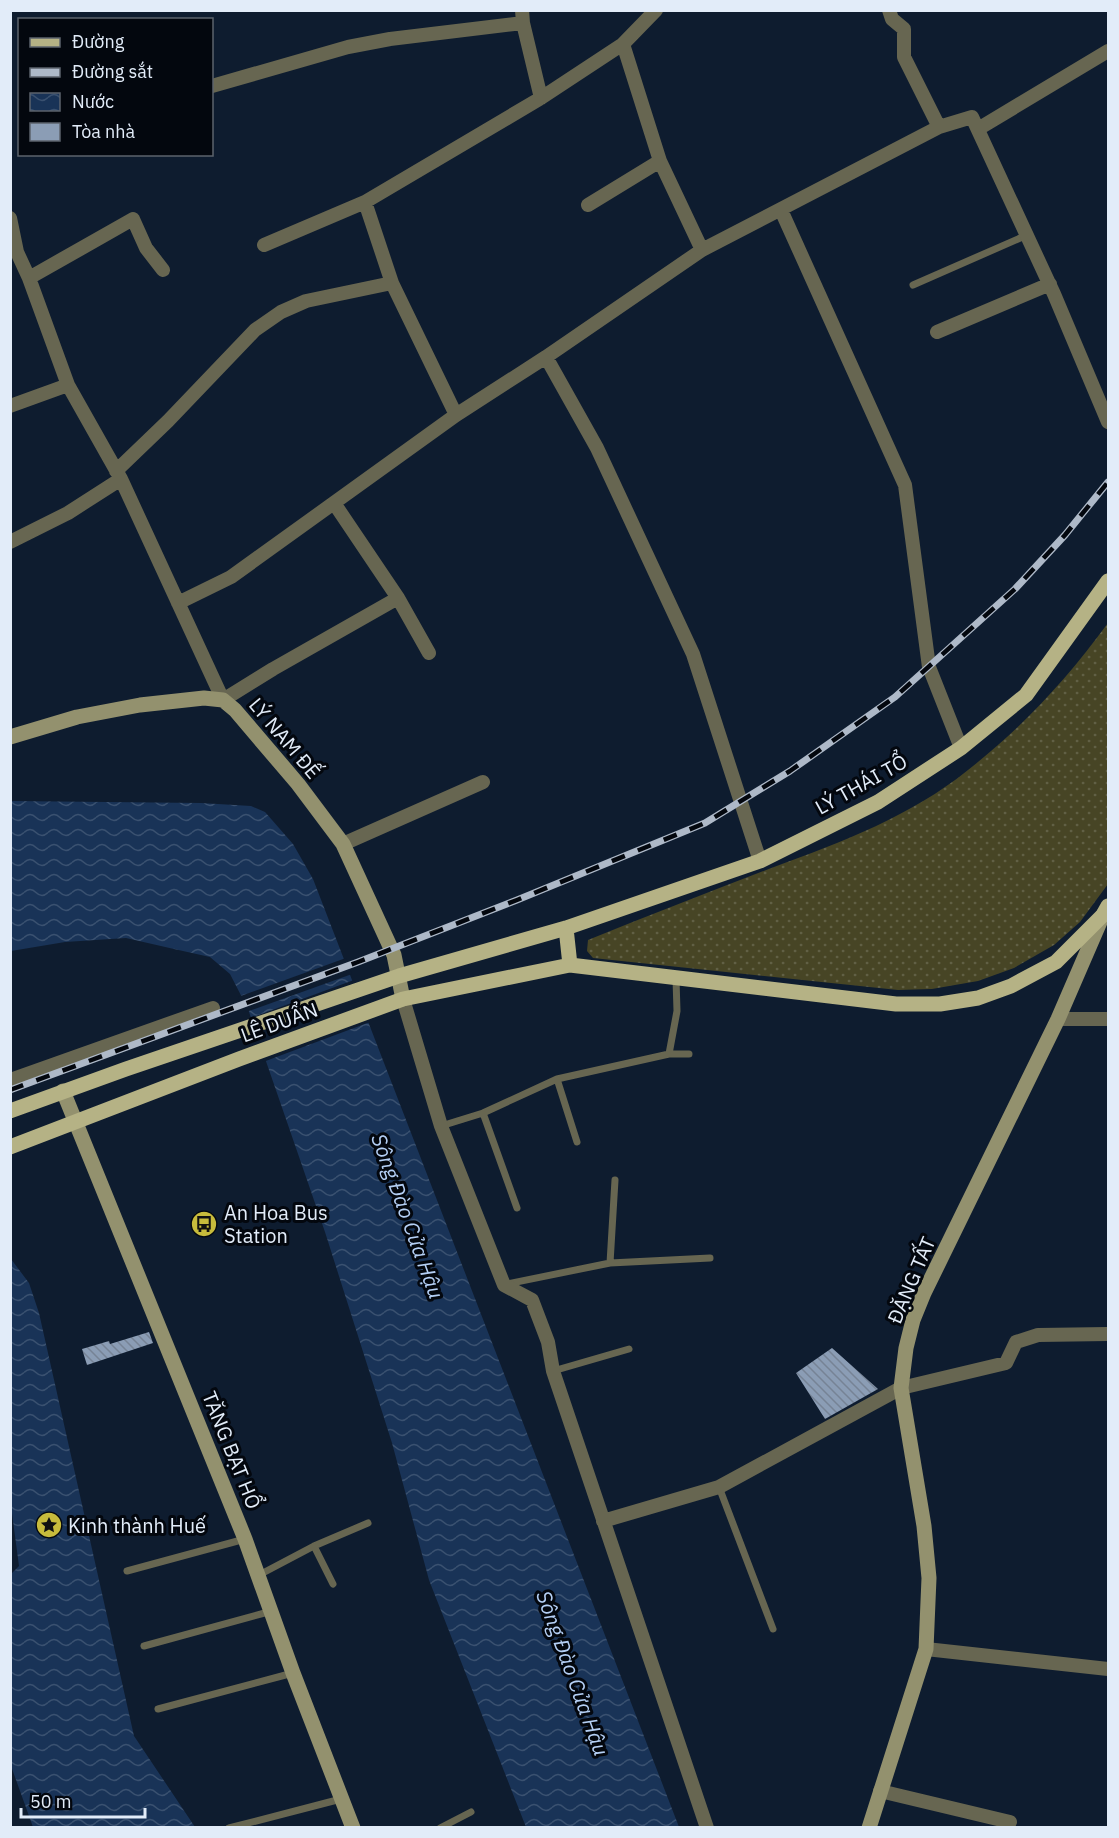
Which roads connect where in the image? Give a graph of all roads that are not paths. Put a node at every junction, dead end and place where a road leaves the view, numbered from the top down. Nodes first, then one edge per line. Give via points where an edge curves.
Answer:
1 (656, 10) edge
2 (889, 10) edge
3 (522, 17) edge
4 (623, 44) junction
5 (1108, 51) edge
6 (213, 86) edge
7 (541, 98) junction
8 (939, 128) junction
9 (978, 129) junction
10 (660, 161) junction
11 (365, 202) junction
12 (588, 205) dead end
13 (782, 210) junction
14 (10, 218) edge
15 (1027, 235) junction
16 (264, 245) dead end
17 (702, 250) junction
18 (14, 254) edge
19 (163, 270) dead end
20 (29, 278) junction
21 (392, 284) junction
22 (1050, 284) junction
23 (913, 285) dead end
24 (937, 332) dead end
25 (546, 357) junction
26 (68, 385) junction
27 (10, 406) edge
28 (456, 415) junction
29 (1108, 422) edge
30 (118, 475) junction
31 (334, 503) junction
32 (10, 542) edge
33 (1108, 581) edge
34 (398, 598) junction
35 (178, 603) junction
36 (429, 653) dead end
37 (223, 700) junction
38 (10, 737) edge
39 (961, 748) junction
40 (483, 782) dead end
41 (343, 844) junction
42 (760, 861) junction
43 (1106, 911) edge
44 (566, 928) junction
45 (570, 965) junction
46 (394, 978) junction
47 (676, 979) junction
48 (397, 1000) junction
49 (213, 1008) dead end
50 (1058, 1019) junction
51 (1108, 1019) edge
52 (669, 1054) junction
53 (689, 1054) dead end
54 (557, 1079) junction
55 (10, 1080) edge
56 (63, 1091) junction
57 (10, 1111) edge
58 (483, 1113) junction
59 (76, 1123) junction
60 (441, 1126) junction
61 (577, 1142) dead end
62 (10, 1147) edge
63 (615, 1180) dead end
64 (517, 1208) dead end
65 (710, 1258) dead end
66 (610, 1263) junction
67 (504, 1285) junction
68 (1108, 1334) edge
69 (629, 1349) dead end
70 (553, 1371) junction
71 (901, 1388) junction
72 (719, 1487) junction
73 (603, 1521) junction
74 (368, 1522) dead end
75 (245, 1539) junction
76 (314, 1546) junction
77 (127, 1571) dead end
78 (259, 1575) junction
79 (333, 1584) dead end
80 (272, 1611) junction
81 (773, 1629) dead end
82 (144, 1646) dead end
83 (926, 1649) junction
84 (1108, 1669) edge
85 (293, 1672) junction
86 (158, 1708) dead end
87 (880, 1791) junction
88 (341, 1799) junction
89 (471, 1812) dead end
90 (1010, 1822) dead end
91 (229, 1827) edge
92 (353, 1827) edge
93 (440, 1827) edge
94 (707, 1827) edge
95 (869, 1827) edge

1 - 4 street
2 - 8 street via 892,19 904,29 904,57
3 - 6 street via 348,47
3 - 7 street
4 - 7 street
4 - 10 street
5 - 9 street
7 - 11 street
8 - 9 street via 972,117
8 - 13 street
9 - 15 street
10 - 12 street
10 - 17 street
11 - 16 street
11 - 21 street
13 - 17 street
13 - 39 street via 905,485 929,667
14 - 18 street
15 - 22 street
15 - 23 lane
17 - 25 street
18 - 20 street
19 - 20 street via 146,248 133,219
20 - 26 street
21 - 28 street
21 - 30 street via 306,301 255,330
22 - 24 street
22 - 29 street
25 - 28 street
25 - 42 street via 597,448 693,654
26 - 27 street
26 - 30 street
28 - 31 street
30 - 32 street via 69,513
30 - 35 street
31 - 34 street
31 - 35 street via 231,577
33 - 39 main road, LÝ THÁI TỔ via 1026,695
34 - 36 street
34 - 37 street
35 - 37 street
37 - 38 street, LÝ NAM ĐẾ via 204,698 140,705 77,717
37 - 41 street, LÝ NAM ĐẾ via 298,784
39 - 42 main road, LÝ THÁI TỔ via 878,802
40 - 41 street
41 - 46 street, LÝ NAM ĐẾ via 392,949
42 - 44 main road, LÝ THÁI TỔ
43 - 47 main road via 1056,962 978,998 940,1004 896,1004
43 - 50 street, ĐẶNG TẤT
44 - 45 main road
44 - 46 main road, LÊ DUẨN
45 - 47 main road
45 - 48 main road, LÊ DUẨN
46 - 48 street, LÝ NAM ĐẾ
46 - 56 main road, LÊ DUẨN
47 - 52 lane via 677,1011
48 - 59 main road, LÊ DUẨN
48 - 60 street
49 - 55 street
50 - 51 street
50 - 71 street, ĐẶNG TẤT via 924,1293 906,1348
52 - 53 lane
52 - 54 lane
54 - 58 lane
54 - 61 lane
56 - 57 main road, LÊ DUẨN
56 - 59 street, TĂNG BẠT HỔ
58 - 60 lane
58 - 64 lane
59 - 62 main road, LÊ DUẨN
59 - 75 street, TĂNG BẠT HỔ
60 - 67 street
63 - 66 lane
65 - 66 lane
66 - 67 lane
67 - 70 street via 532,1300 548,1342
68 - 71 street via 1038,1335 1016,1342 1006,1363
69 - 70 lane
70 - 73 street
71 - 72 street
71 - 83 street, ĐẶNG TẤT via 929,1578
72 - 73 street
72 - 81 lane
73 - 94 street
74 - 76 lane
75 - 77 lane
75 - 78 street, TĂNG BẠT HỔ
76 - 78 lane
76 - 79 lane
78 - 80 street, TĂNG BẠT HỔ
80 - 82 lane
80 - 85 street, TĂNG BẠT HỔ
83 - 84 street
83 - 87 street, ĐẶNG TẤT
85 - 86 lane
85 - 88 street, TĂNG BẠT HỔ
87 - 90 street
87 - 95 street, ĐẶNG TẤT
88 - 91 lane
88 - 92 street, TĂNG BẠT HỔ
89 - 93 lane

